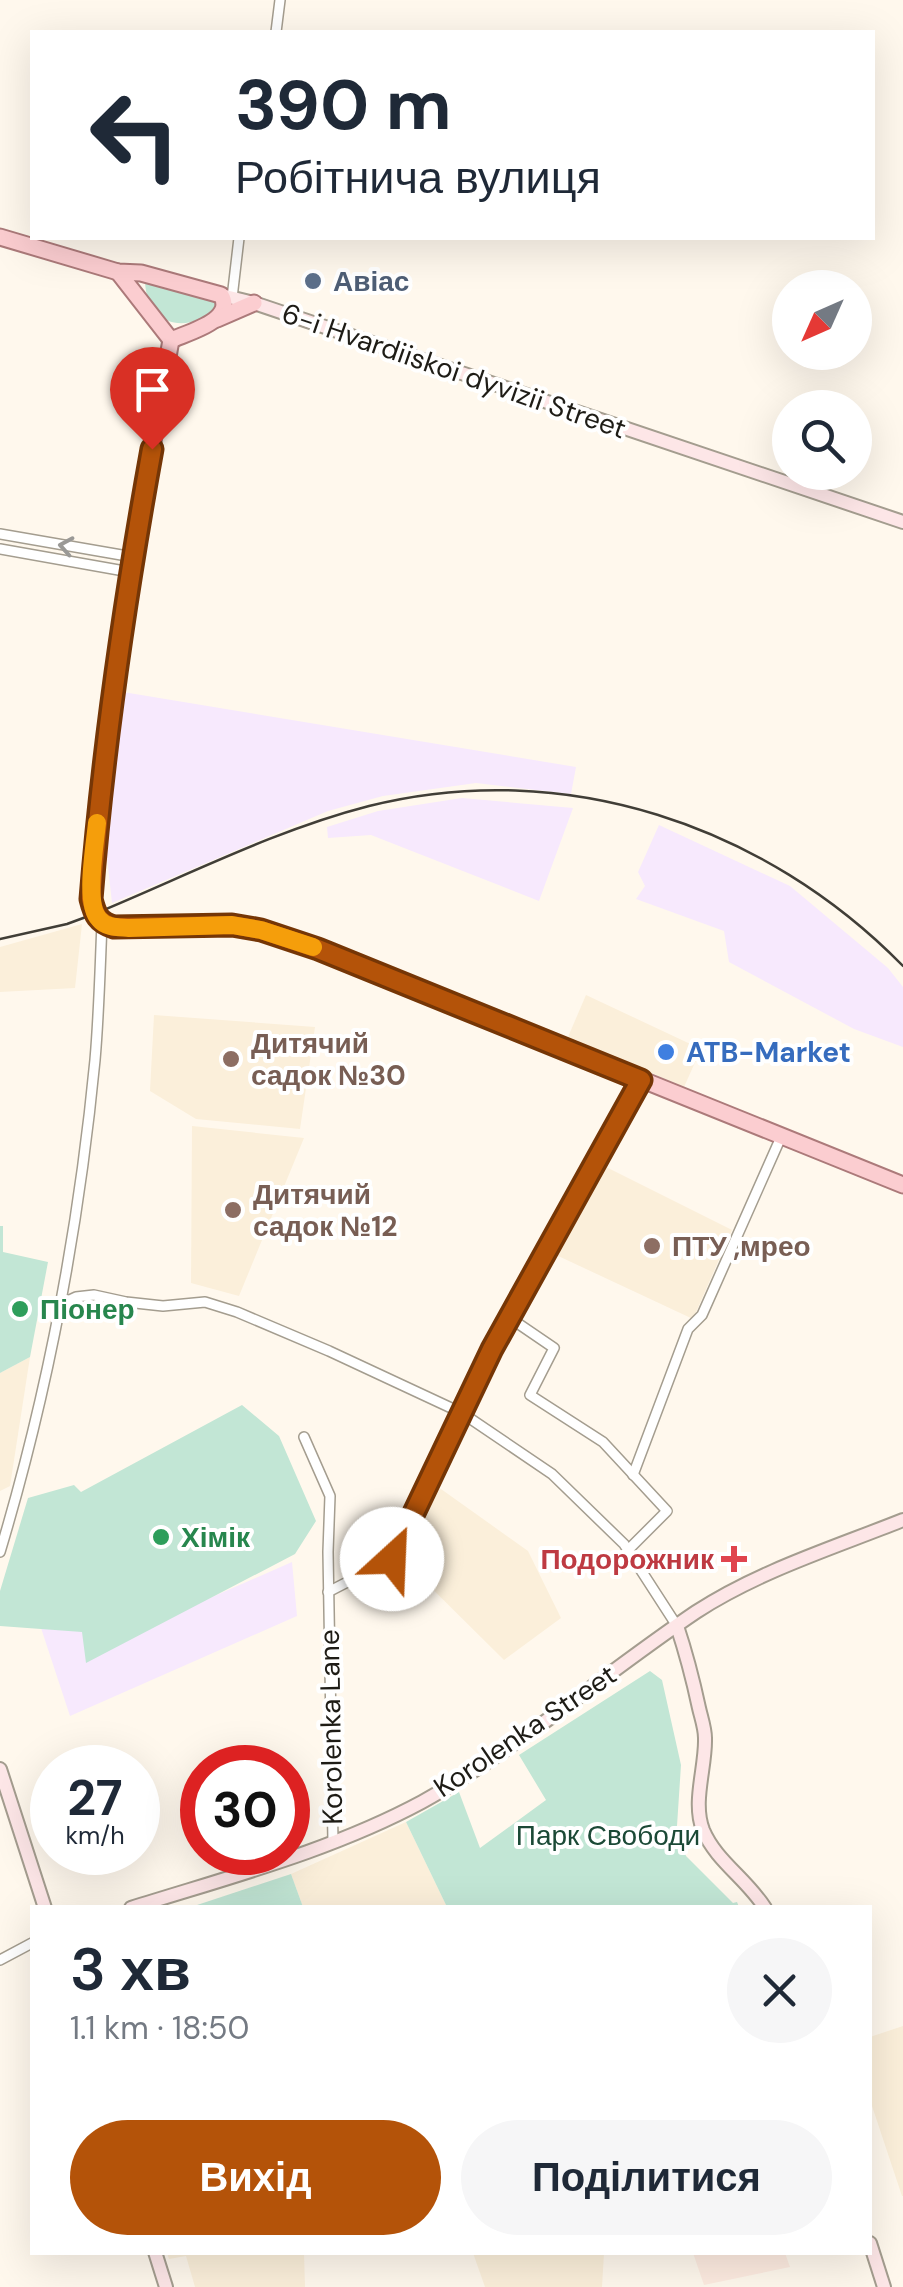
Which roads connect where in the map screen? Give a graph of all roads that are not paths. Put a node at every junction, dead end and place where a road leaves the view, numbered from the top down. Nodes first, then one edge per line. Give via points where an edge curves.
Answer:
1 (280, 0) edge
2 (276, 30) edge
3 (0, 237) edge
4 (240, 240) edge
5 (118, 272) junction
6 (146, 274) junction
7 (226, 296) junction
8 (138, 298) junction
9 (254, 304) junction
10 (218, 318) junction
11 (171, 340) junction
12 (903, 522) edge
13 (0, 534) edge
14 (0, 549) edge
15 (131, 565) junction
16 (102, 923) junction
17 (641, 1080) junction
18 (780, 1137) junction
19 (903, 1186) edge
20 (61, 1304) junction
21 (510, 1318) junction
22 (462, 1413) junction
23 (304, 1437) dead end
24 (634, 1471) junction
25 (903, 1520) edge
26 (628, 1550) junction
27 (0, 1552) edge
28 (328, 1592) junction
29 (677, 1626) junction
30 (2, 1777) edge
31 (333, 1842) junction
32 (44, 1905) edge
33 (141, 1905) edge
34 (763, 1905) edge
35 (30, 1944) edge
36 (0, 1960) edge
37 (872, 2249) edge
38 (156, 2255) edge
39 (166, 2287) edge
40 (884, 2287) edge

1 - 2 street
3 - 5 main road, 6-i Hvardiiskoi dyvizii Street
4 - 7 street
5 - 6 main road, 6-i Hvardiiskoi dyvizii Street
5 - 8 main road
6 - 7 main road, 6-i Hvardiiskoi dyvizii Street
6 - 8 main road
7 - 9 main road, 6-i Hvardiiskoi dyvizii Street
7 - 10 main road
8 - 11 main road
9 - 10 main road
9 - 12 main road, 6-i Hvardiiskoi dyvizii Street
10 - 11 main road
11 - 15 main road
15 -> 13 street
14 - 15 street
15 - 16 main road via 91,899
16 - 17 main road via 261,930
16 - 20 street via 93,1076
17 - 18 main road
17 - 21 street
18 - 19 main road
18 - 24 street via 702,1315 688,1329
20 - 22 street via 94,1295 163,1306 205,1302
20 - 27 street
21 - 22 street
21 - 24 street via 554,1348 530,1395
22 - 26 street via 552,1474
22 - 28 street via 392,1559
23 - 28 street, Korolenka Lane via 330,1496
24 - 26 street via 666,1510
25 - 29 main road, Korolenka Street via 761,1576
26 - 29 street
28 - 31 street, Korolenka Lane
29 - 31 main road, Korolenka Street via 485,1762 421,1802
29 - 34 main road via 705,1736 701,1826
30 - 32 main road
31 - 33 main road, Korolenka Street
35 - 36 street
37 - 40 main road
38 - 39 main road

